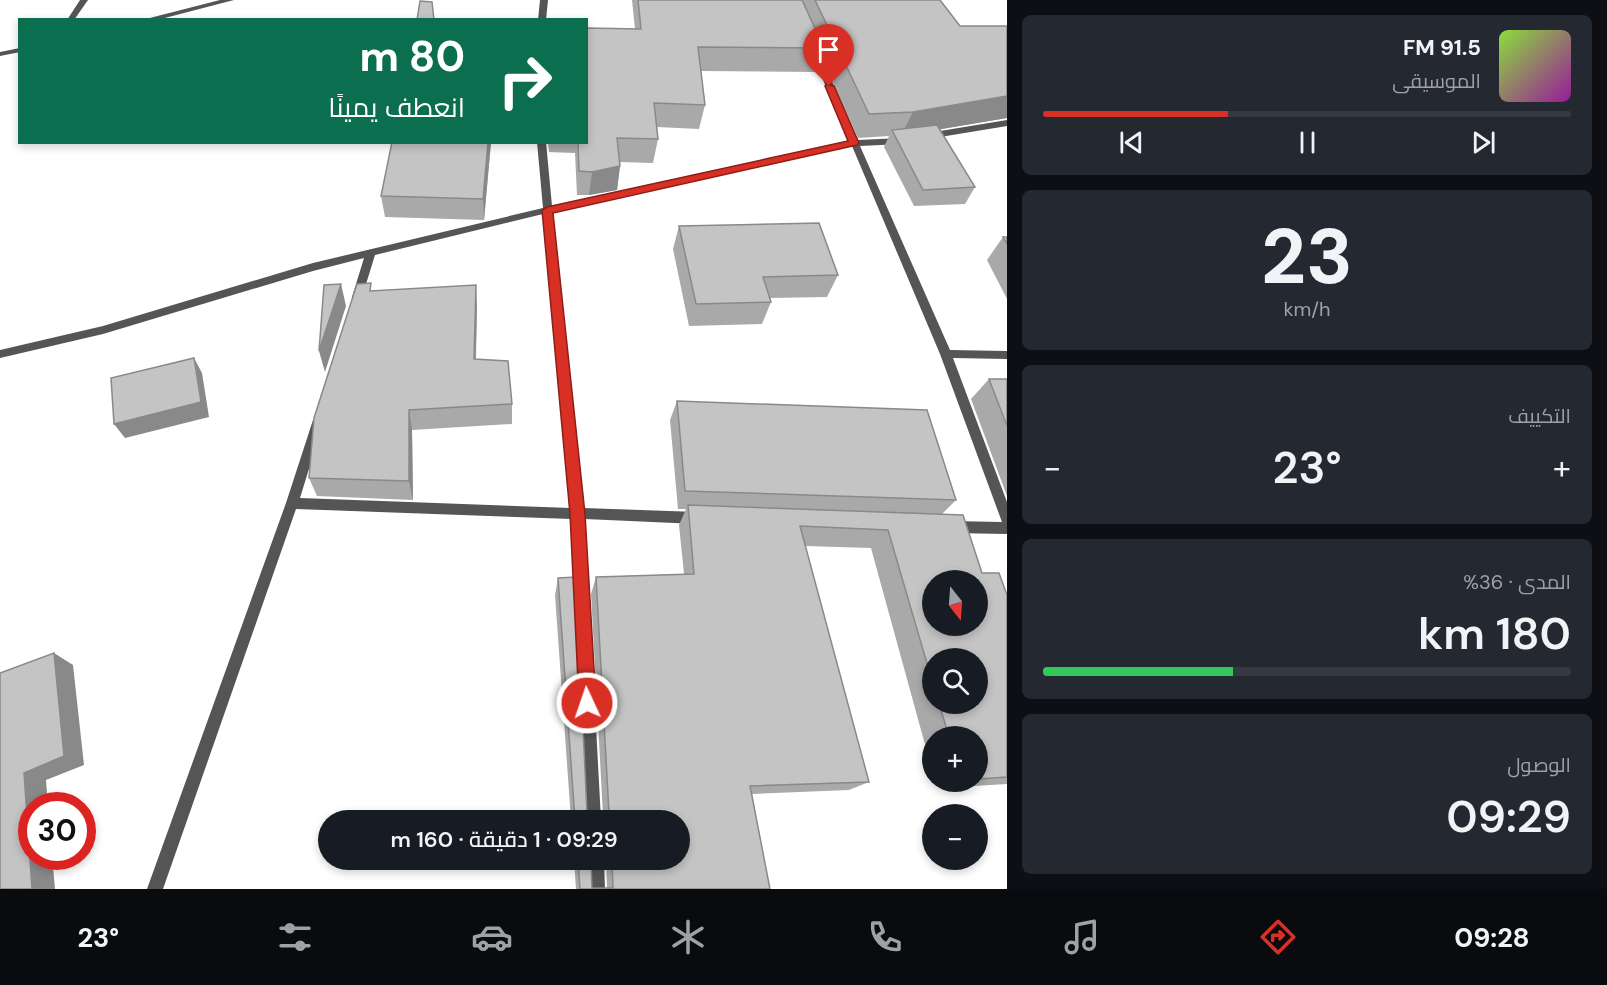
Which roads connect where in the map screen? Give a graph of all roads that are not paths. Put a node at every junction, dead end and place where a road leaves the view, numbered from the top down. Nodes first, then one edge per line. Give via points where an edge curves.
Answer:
1 (84, 0) edge
2 (230, 0) edge
3 (544, 0) edge
4 (71, 18) edge
5 (154, 18) edge
6 (542, 18) edge
7 (810, 40) edge
8 (18, 50) edge
9 (0, 54) edge
10 (1007, 123) edge
11 (854, 143) junction
12 (541, 144) edge
13 (547, 210) junction
14 (370, 253) junction
15 (353, 310) edge
16 (0, 354) edge
17 (946, 354) junction
18 (1007, 355) edge
19 (321, 412) edge
20 (292, 503) junction
21 (578, 514) junction
22 (709, 518) edge
23 (1007, 519) edge
24 (935, 526) edge
25 (1007, 528) edge
26 (593, 810) edge
27 (596, 870) edge
28 (155, 889) edge
29 (597, 889) edge

1 - 4 street
2 - 5 street
3 - 6 street
7 - 11 street
8 - 9 street
10 - 11 street via 901,141
11 - 13 street
11 - 17 street
12 - 13 street
13 - 14 street
13 - 21 street
14 - 15 street
14 - 16 street via 103,330
17 - 18 street
17 - 23 street
19 - 20 street
20 - 21 street
20 - 28 street
21 - 22 street
21 - 26 street
24 - 25 street
27 - 29 street

